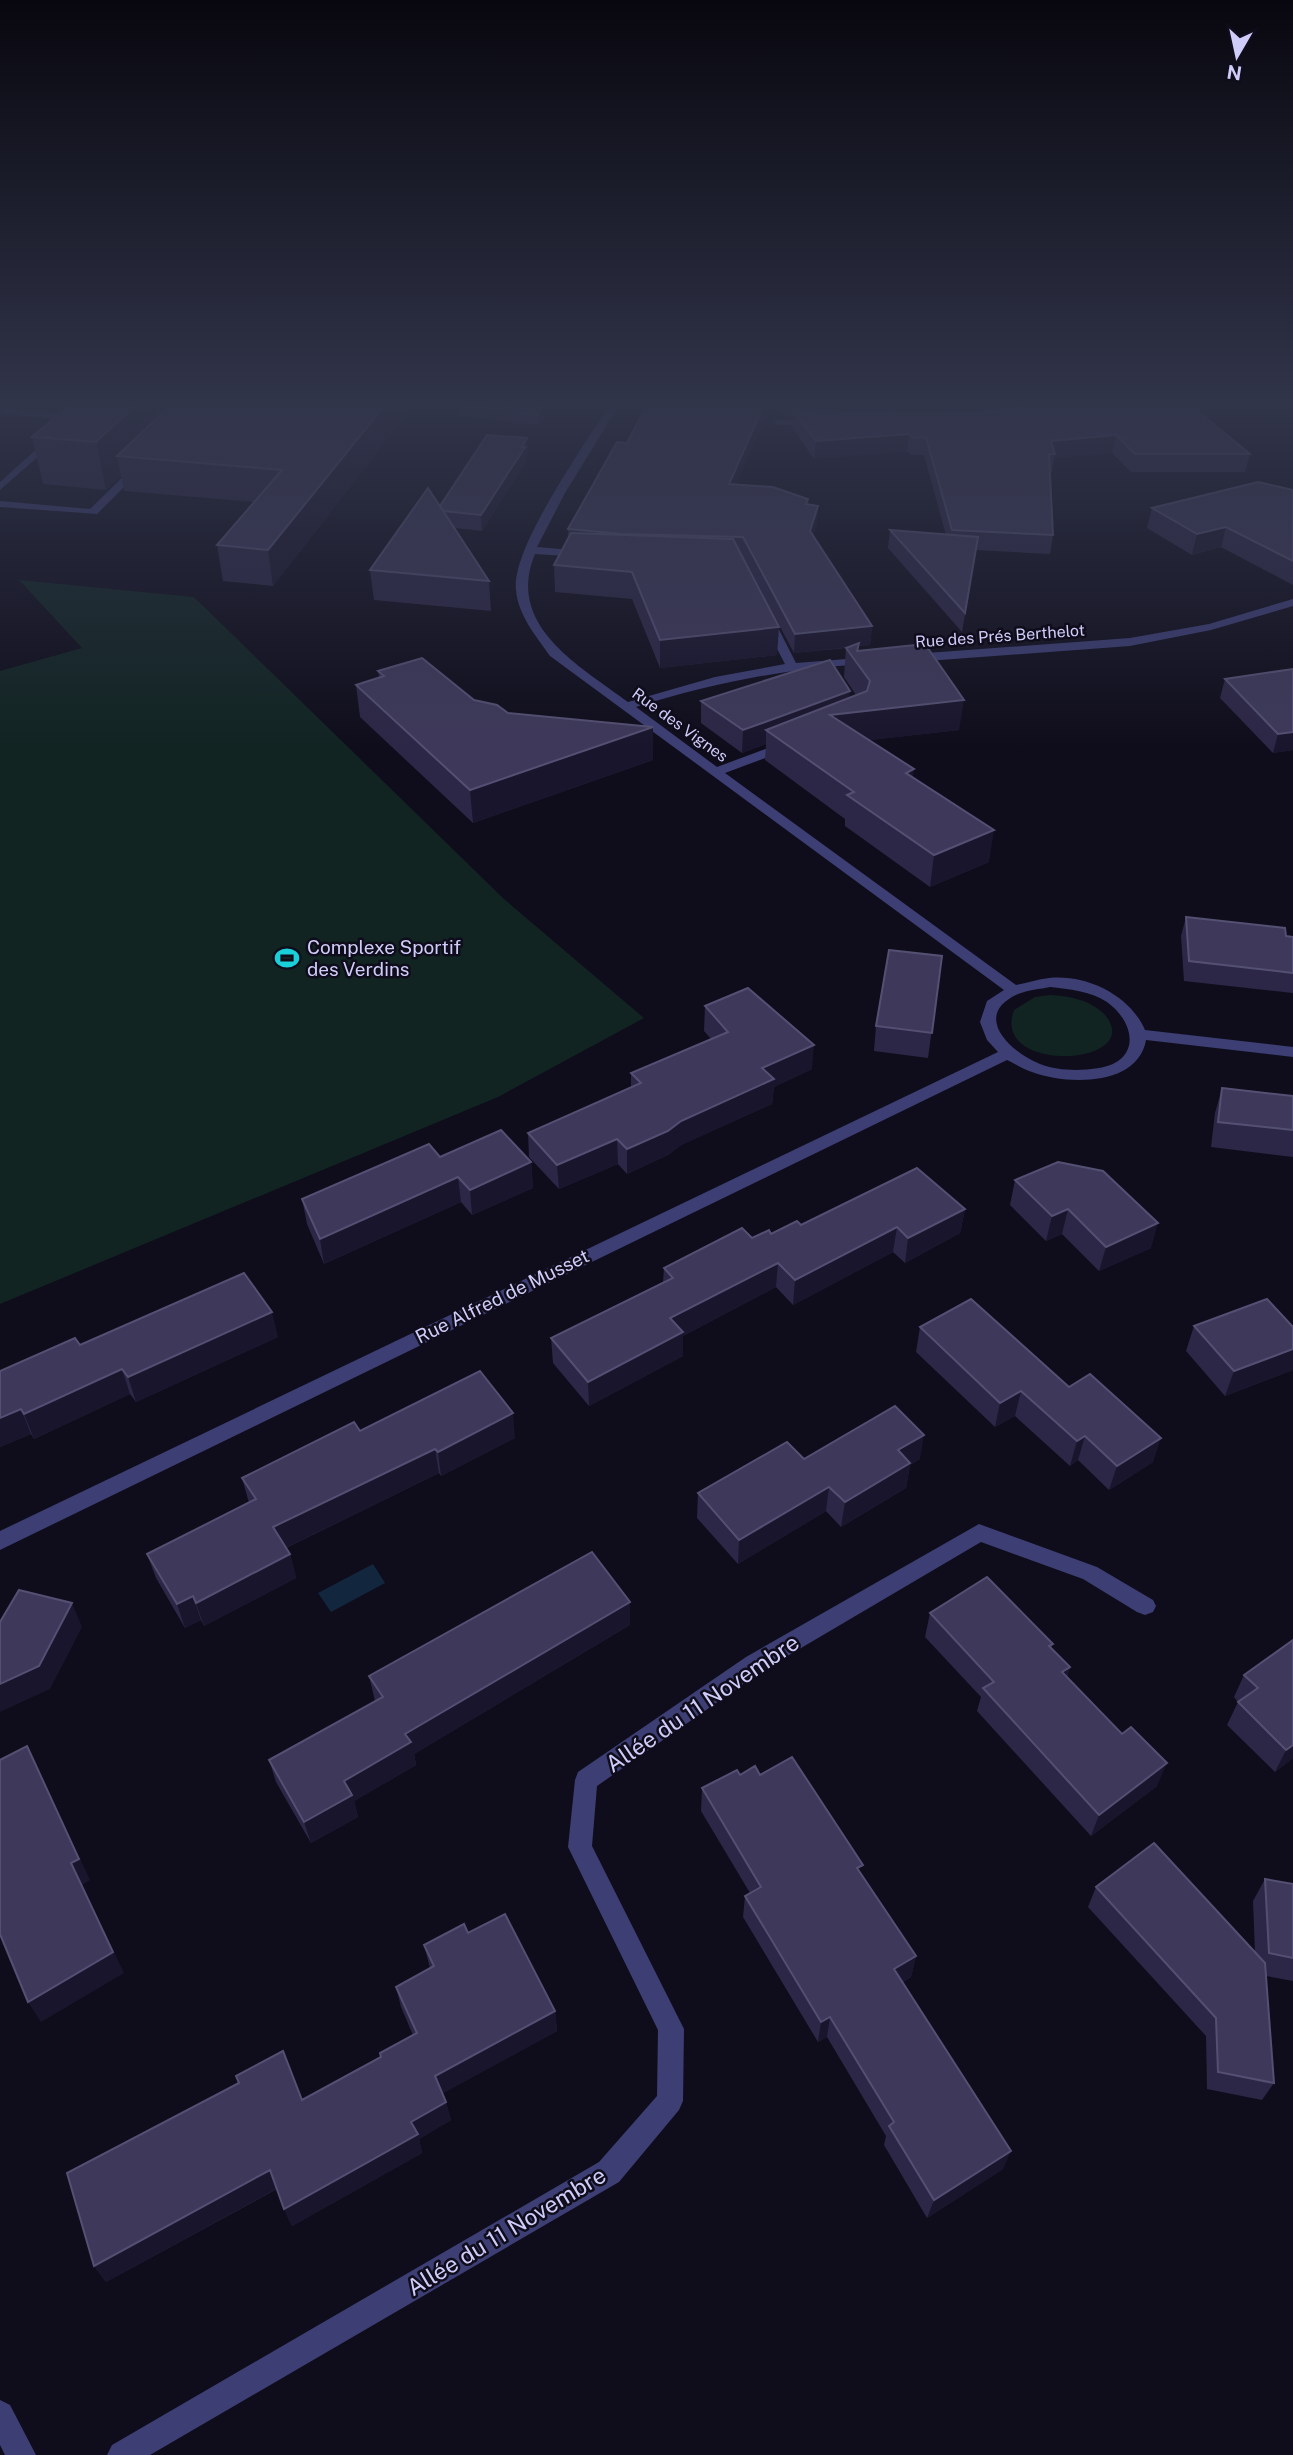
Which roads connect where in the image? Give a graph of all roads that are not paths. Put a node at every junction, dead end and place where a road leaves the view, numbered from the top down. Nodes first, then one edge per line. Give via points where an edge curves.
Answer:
1 (548, 520) edge
2 (531, 550) junction
3 (595, 555) edge
4 (1293, 602) edge
5 (761, 607) edge
6 (887, 659) edge
7 (901, 659) edge
8 (824, 662) junction
9 (791, 665) junction
10 (836, 680) edge
11 (625, 707) junction
12 (805, 739) edge
13 (715, 772) junction
14 (1013, 990) junction
15 (1139, 1034) junction
16 (1293, 1052) edge
17 (1006, 1054) junction
18 (0, 1541) edge
19 (1145, 1606) dead end
20 (0, 2415) edge
21 (21, 2455) edge
22 (122, 2455) edge

1 - 2 street, Rue des Vignes
2 - 3 street
2 - 11 street, Rue des Vignes via 521,580 526,612 554,653
4 - 7 street, Rue des Prés Berthelot via 1211,627 1130,642
5 - 9 street
6 - 8 street
8 - 9 street
8 - 10 street
9 - 11 street via 689,685
11 - 13 street, Rue des Vignes
12 - 13 street
13 - 14 street, Rue des Vignes
14 - 15 street via 1050,982 1092,990 1125,1009
14 - 17 street via 998,999 987,1026
15 - 16 street
15 - 17 street via 1137,1049 1126,1062 1109,1072 1086,1076 1042,1072
17 - 18 street, Rue Alfred de Musset
19 - 22 street, Allée du 11 Novembre via 1090,1573 979,1533 754,1664 586,1780 580,1847 671,2029 670,2101 609,2172
20 - 21 street

